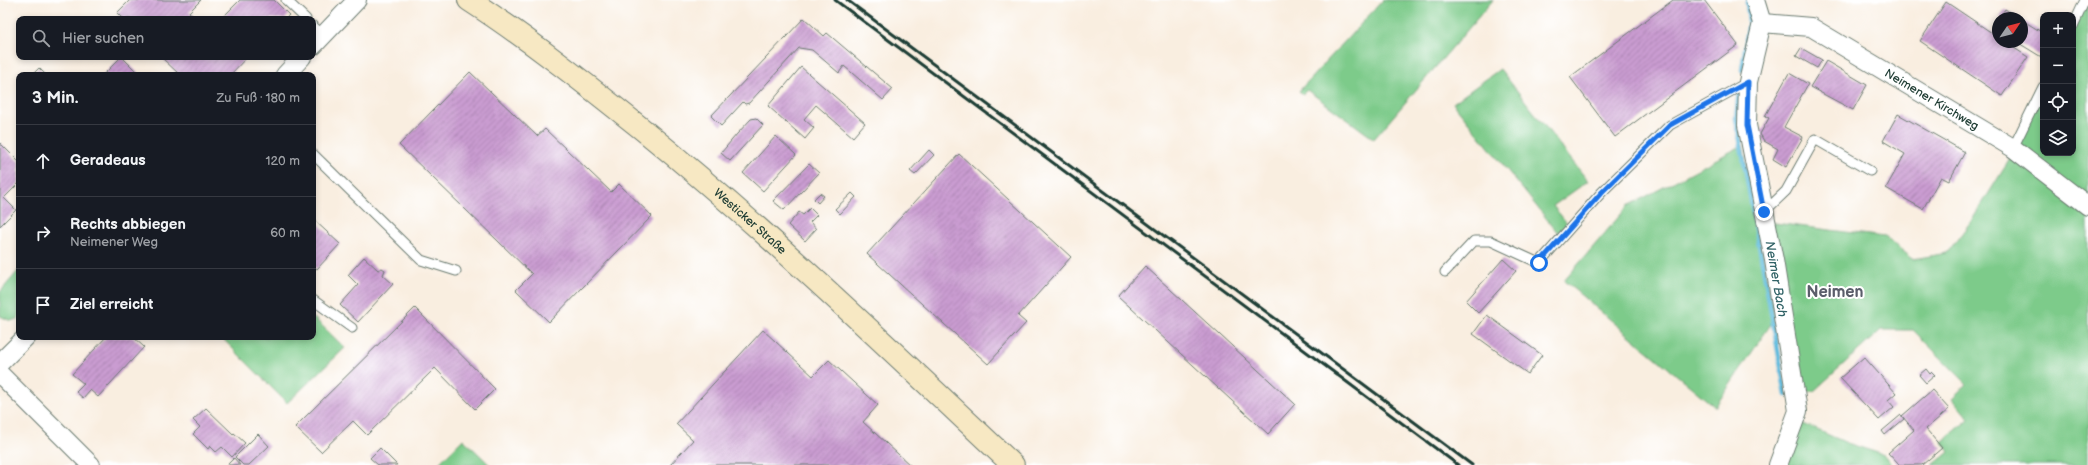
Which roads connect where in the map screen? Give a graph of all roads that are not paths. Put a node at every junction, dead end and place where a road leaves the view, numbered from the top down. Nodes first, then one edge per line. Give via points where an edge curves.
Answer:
1 (286, 0) edge
2 (357, 0) edge
3 (469, 0) edge
4 (1755, 0) edge
5 (2086, 0) edge
6 (303, 16) edge
7 (2076, 20) edge
8 (1762, 22) junction
9 (316, 36) edge
10 (299, 60) edge
11 (288, 72) edge
12 (1748, 82) junction
13 (2040, 93) edge
14 (2013, 148) junction
15 (316, 157) edge
16 (1870, 171) dead end
17 (2088, 206) edge
18 (1764, 212) junction
19 (456, 271) dead end
20 (1446, 272) dead end
21 (316, 302) edge
22 (352, 328) dead end
23 (23, 340) edge
24 (0, 363) edge
25 (0, 374) edge
26 (91, 465) edge
27 (1013, 465) edge
28 (1778, 465) edge

1 - 6 lane
2 - 9 street
3 - 27 main road, Westicker Straße via 577,76 703,179 820,282
4 - 8 street
5 - 7 lane
8 - 12 street
8 - 14 street, Neimener Kirchweg via 1811,27
10 - 11 street
12 - 18 street via 1747,125
12 - 20 lane via 1670,125 1602,192 1539,263 1491,241 1474,241
13 - 14 lane
14 - 17 street, Neimener Kirchweg
15 - 19 lane via 421,260
16 - 18 lane via 1815,139 1786,191
18 - 28 street via 1798,411
21 - 22 lane
23 - 24 street
25 - 26 street

